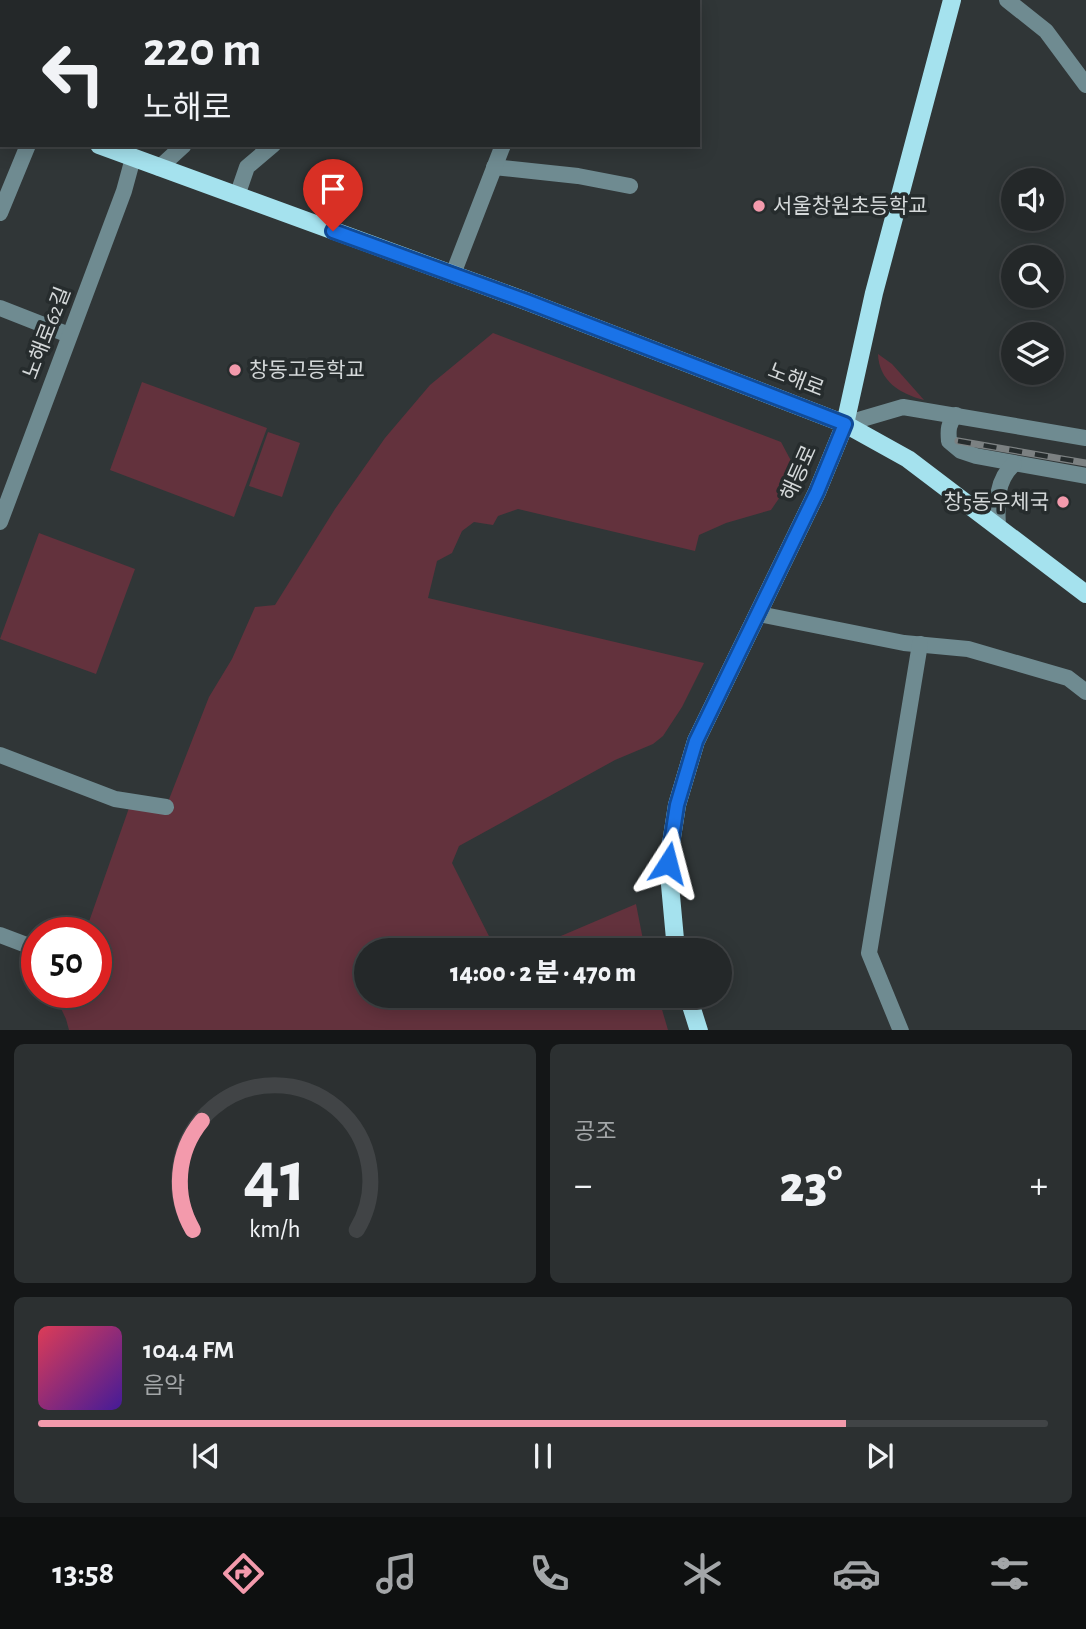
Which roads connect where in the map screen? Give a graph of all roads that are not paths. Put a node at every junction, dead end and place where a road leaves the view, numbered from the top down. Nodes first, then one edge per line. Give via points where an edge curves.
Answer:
1 (952, 0) edge
2 (1007, 0) edge
3 (1086, 85) edge
4 (27, 147) edge
5 (104, 147) edge
6 (182, 147) edge
7 (271, 147) edge
8 (502, 147) edge
9 (134, 158) junction
10 (494, 167) junction
11 (159, 168) junction
12 (630, 186) dead end
13 (237, 196) junction
14 (0, 214) edge
15 (453, 274) junction
16 (0, 309) edge
17 (69, 335) junction
18 (956, 415) junction
19 (845, 424) junction
20 (1086, 438) edge
21 (1014, 464) junction
22 (1086, 476) edge
23 (0, 523) edge
24 (998, 527) junction
25 (1086, 594) edge
26 (759, 614) junction
27 (920, 644) junction
28 (1086, 692) edge
29 (0, 755) edge
30 (166, 807) dead end
31 (0, 935) edge
32 (675, 938) edge
33 (21, 943) edge
34 (692, 1008) edge
35 (699, 1030) edge
36 (901, 1030) edge

1 - 19 main road, 해등로 via 874,293
2 - 3 street via 1046,31
4 - 14 street
5 - 9 main road, 노해로
6 - 11 street
7 - 13 street via 247,167
8 - 10 street
9 - 11 main road, 노해로
9 - 17 street, 노해로62길
10 - 12 street
10 - 15 street
11 - 13 main road, 노해로
13 - 15 main road, 노해로
15 - 19 main road, 노해로
16 - 17 street
17 - 23 street, 노해로62길
18 - 19 street via 903,407
18 - 20 street
18 - 21 street via 948,428 952,444 976,456
19 - 24 main road, 노해로 via 908,459
19 - 26 main road, 해등로
21 - 22 street
21 - 24 street via 998,491
24 - 25 main road, 노해로
26 - 27 street
26 - 32 main road, 해등로 via 696,741 677,805 668,863
27 - 28 street via 968,649 1068,678
27 - 36 street via 869,953
29 - 30 street via 115,799
31 - 33 street
34 - 35 main road

